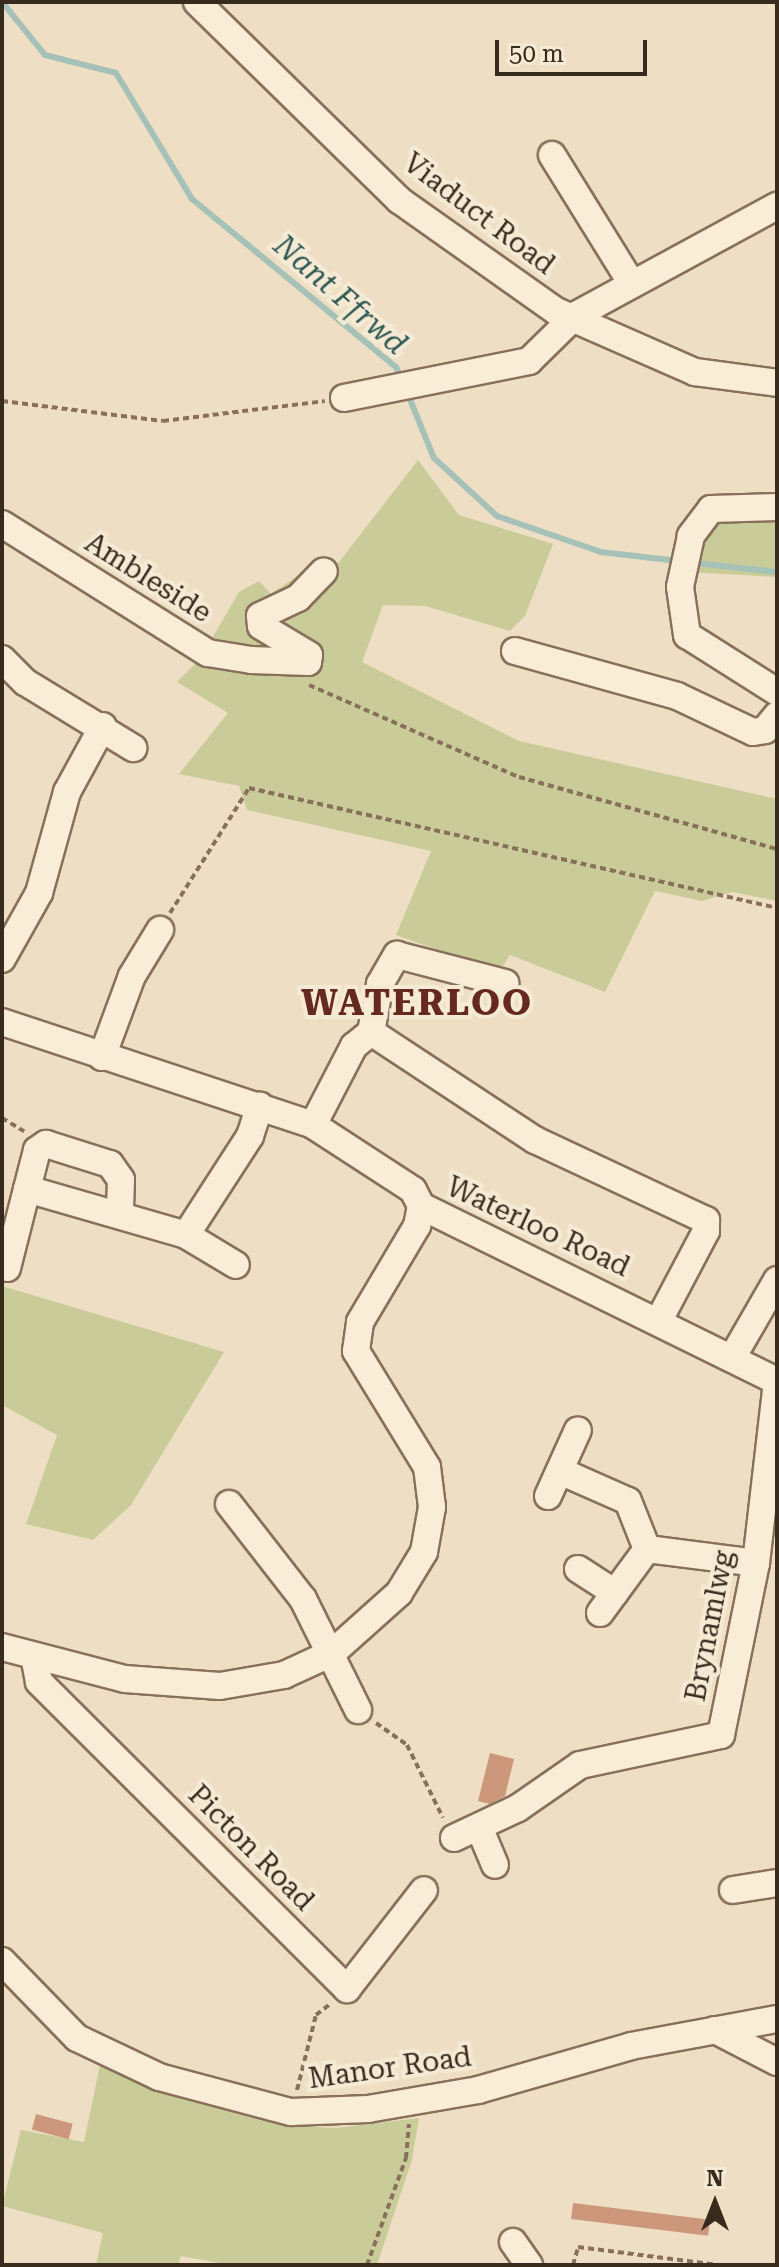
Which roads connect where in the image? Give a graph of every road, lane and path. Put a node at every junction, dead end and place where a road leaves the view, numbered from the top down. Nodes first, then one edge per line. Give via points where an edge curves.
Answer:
1 (197, 2) edge
2 (552, 155) dead end
3 (777, 206) edge
4 (632, 284) junction
5 (576, 315) junction
6 (777, 383) edge
7 (344, 398) joint
8 (2, 401) edge
9 (777, 507) edge
10 (2, 524) edge
11 (324, 571) dead end
12 (515, 651) dead end
13 (2, 659) edge
14 (294, 678) dead end
15 (777, 692) edge
16 (777, 715) edge
17 (103, 726) junction
18 (133, 748) dead end
19 (777, 849) edge
20 (777, 908) edge
21 (160, 930) joint
22 (2, 959) edge
23 (505, 983) dead end
24 (2, 1022) edge
25 (371, 1032) junction
26 (102, 1057) junction
27 (260, 1106) junction
28 (313, 1125) junction
29 (27, 1189) junction
30 (421, 1206) junction
31 (120, 1215) junction
32 (186, 1235) junction
33 (236, 1265) dead end
34 (7, 1268) dead end
35 (777, 1280) edge
36 (659, 1320) junction
37 (732, 1358) junction
38 (777, 1382) edge
39 (578, 1430) dead end
40 (560, 1471) junction
41 (548, 1496) dead end
42 (229, 1504) dead end
43 (647, 1549) junction
44 (756, 1563) junction
45 (578, 1569) dead end
46 (2, 1647) edge
47 (332, 1653) junction
48 (34, 1656) junction
49 (358, 1710) joint
50 (479, 1827) junction
51 (454, 1838) joint
52 (495, 1865) dead end
53 (777, 1883) edge
54 (424, 1890) dead end
55 (733, 1890) dead end
56 (2, 1961) edge
57 (347, 1989) junction
58 (777, 2019) edge
59 (715, 2030) junction
60 (777, 2062) edge
61 (409, 2102) junction
62 (291, 2112) junction
63 (513, 2242) dead end
64 (367, 2265) edge
65 (529, 2265) edge
66 (573, 2265) edge
67 (719, 2265) edge

1 - 5 street, Viaduct Road via 399,200 556,311
2 - 4 street
3 - 4 street
4 - 5 street
5 - 6 street, Viaduct Road via 651,357 695,372
5 - 7 street via 529,361
7 - 8 path via 163,421
9 - 15 street via 711,509 689,549 683,575 687,635
10 - 11 street, Ambleside via 208,653 308,662 309,655 261,626 260,616 298,598
12 - 16 street via 677,696 753,732 765,730
13 - 17 street via 25,682
14 - 19 path via 519,777
17 - 18 street
17 - 22 street via 67,792 39,893
20 - 21 path via 249,788
21 - 26 street via 132,976
23 - 25 street via 397,955 380,984
24 - 26 street, Waterloo Road
25 - 28 street via 354,1046
25 - 36 street via 535,1140 706,1220 706,1231
26 - 27 street, Waterloo Road
27 - 28 street, Waterloo Road
27 - 32 street via 250,1136
28 - 30 street, Waterloo Road via 413,1190
29 - 31 street
29 - 31 street via 37,1150 46,1144 110,1164 121,1180
29 - 34 street
30 - 36 street, Waterloo Road
30 - 47 street via 417,1226 360,1322 356,1351 427,1467 432,1507 424,1552 399,1593
31 - 32 street
32 - 33 street
35 - 37 street
36 - 37 street, Waterloo Road
37 - 38 street, Waterloo Road
38 - 44 street, Brynamlwg
39 - 40 street
40 - 41 street
40 - 43 street via 628,1501
42 - 47 street via 303,1599
43 - 44 street
43 - 45 street via 607,1603
44 - 50 street, Brynamlwg via 721,1735 580,1765
46 - 48 street
47 - 48 street via 284,1675 220,1686 125,1679
47 - 49 street
48 - 57 street, Picton Road via 39,1682
49 - 51 path via 407,1745
50 - 51 street, Brynamlwg
50 - 52 street
53 - 55 street
54 - 57 street
56 - 62 street, Manor Road via 77,2038 159,2077
57 - 62 path via 316,2015
58 - 59 street, Manor Road
59 - 60 street
59 - 61 street, Manor Road
61 - 62 street, Manor Road
61 - 64 path via 406,2158
63 - 65 street
66 - 67 path via 578,2247

